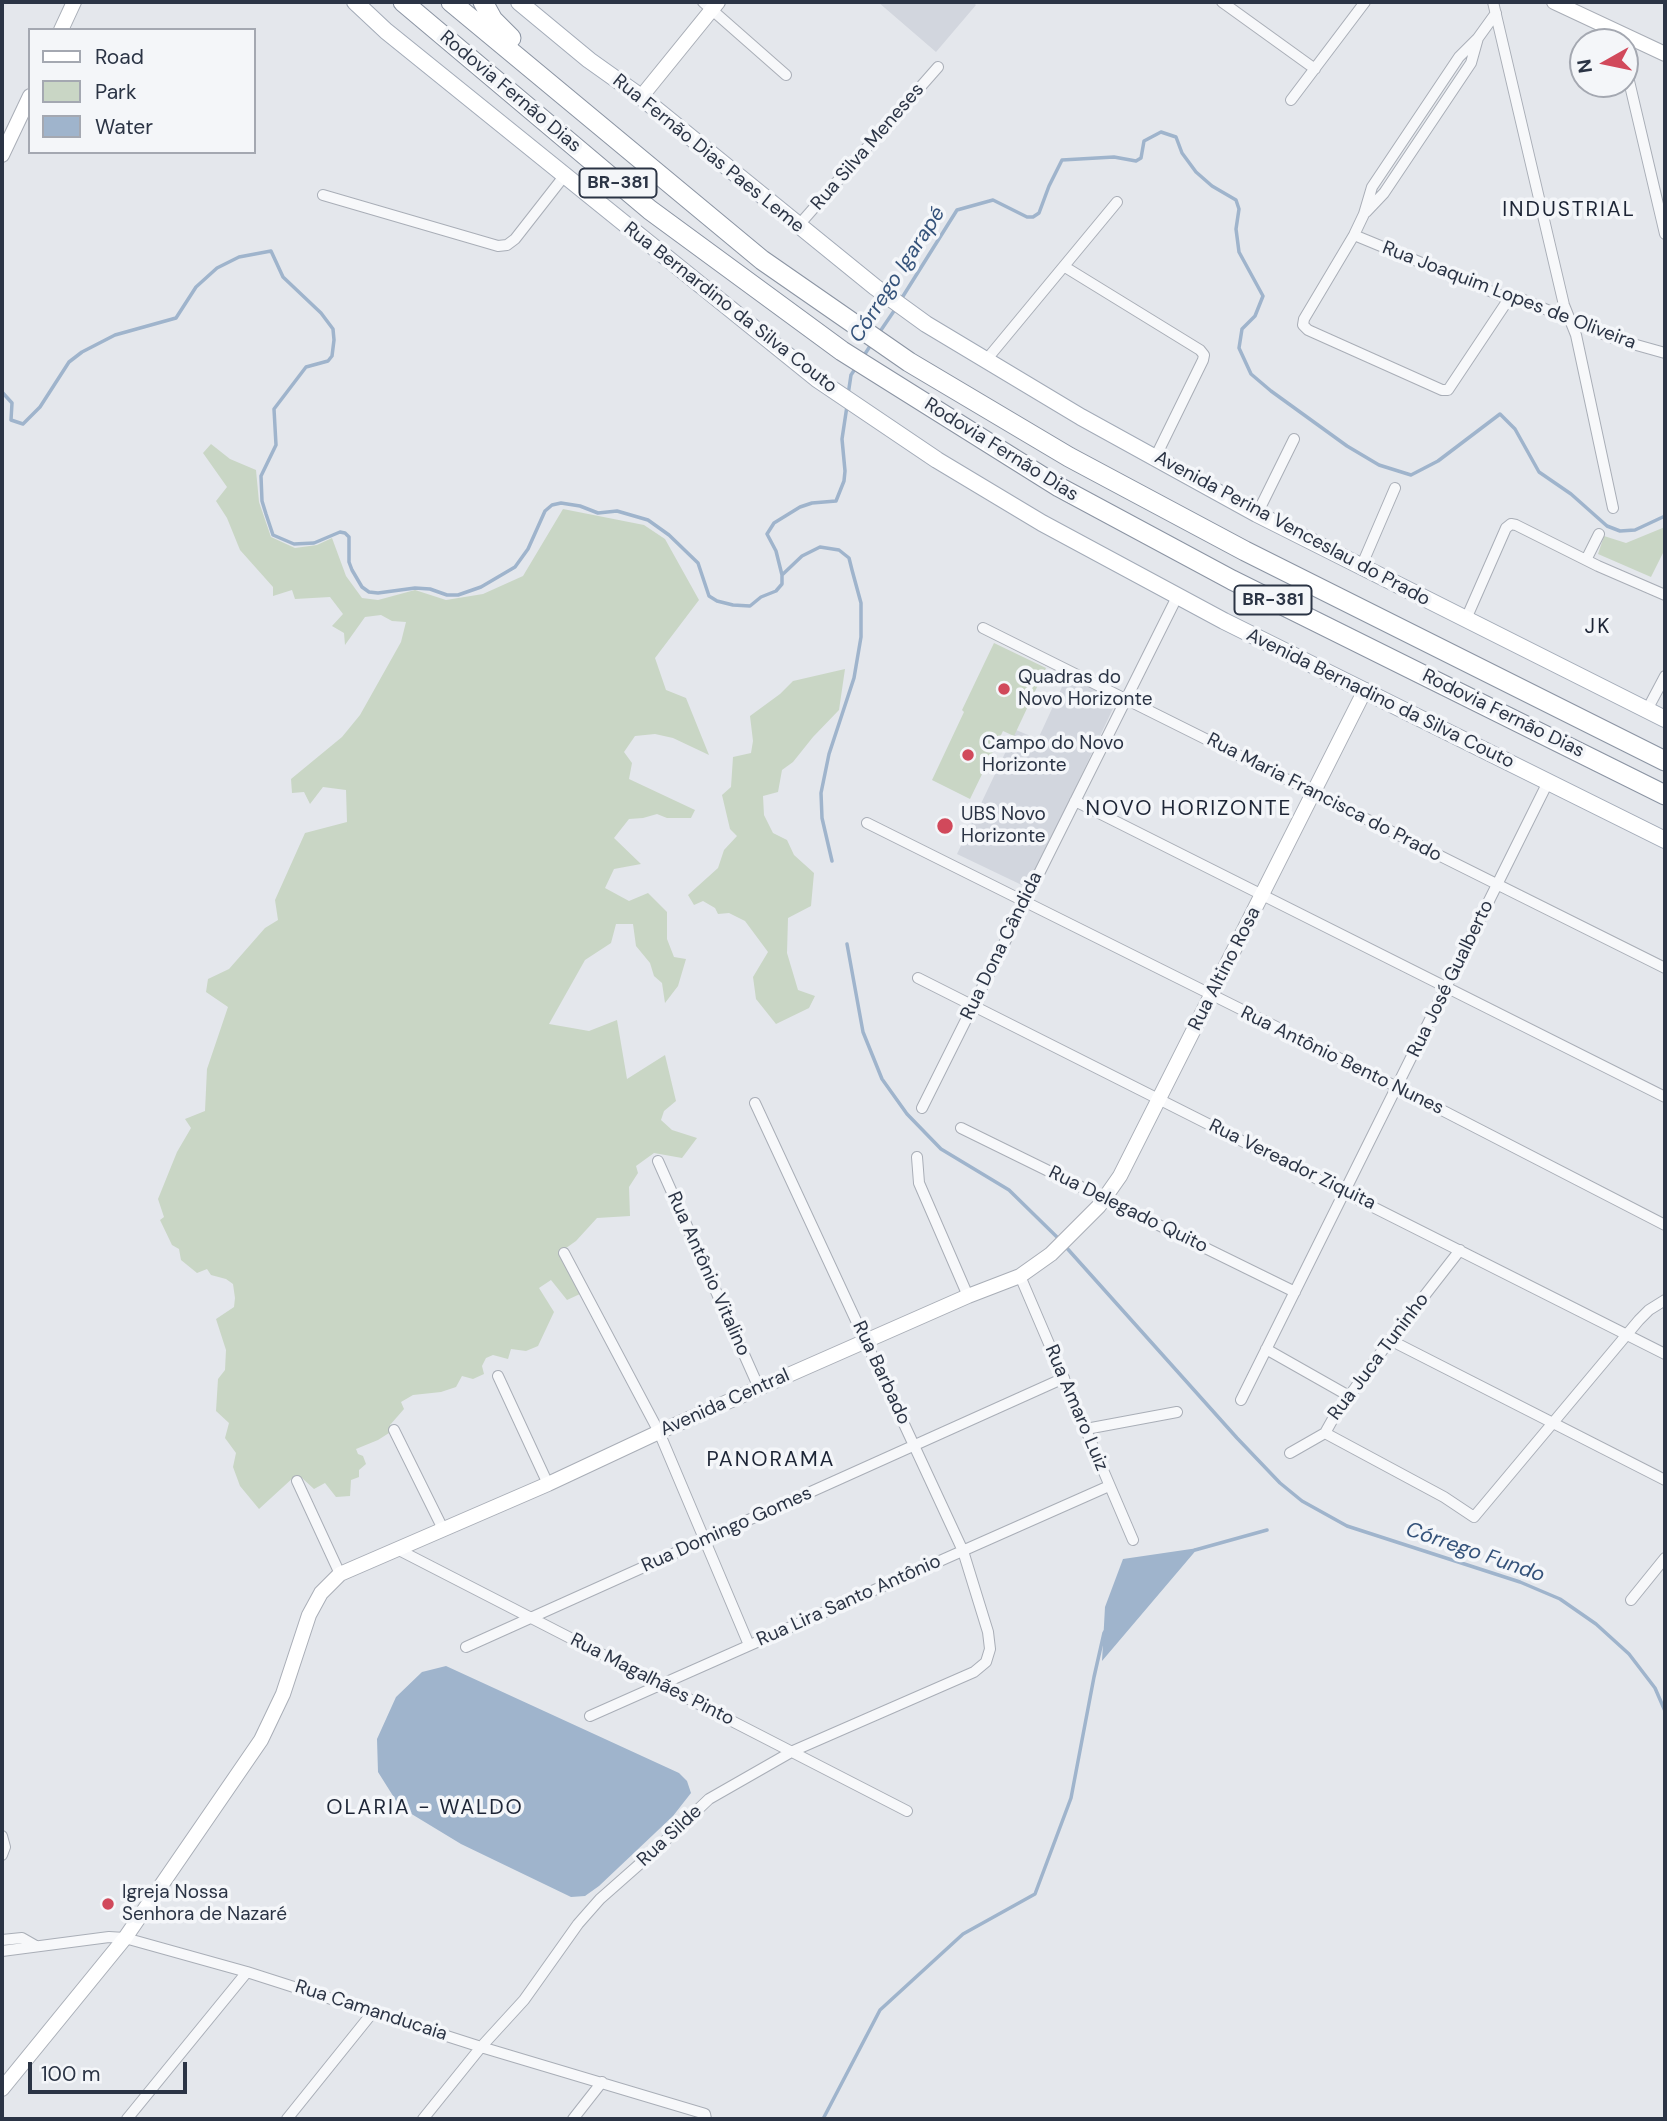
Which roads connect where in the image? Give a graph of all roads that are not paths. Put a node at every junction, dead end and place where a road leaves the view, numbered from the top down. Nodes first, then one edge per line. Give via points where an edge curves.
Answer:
1 (74, 2) edge
2 (355, 2) edge
3 (403, 2) edge
4 (451, 2) edge
5 (483, 2) edge
6 (519, 2) edge
7 (1222, 2) edge
8 (1365, 2) edge
9 (1554, 2) edge
10 (711, 4) edge
11 (1494, 7) edge
12 (62, 28) edge
13 (1602, 28) edge
14 (1639, 44) edge
15 (1665, 54) edge
16 (938, 68) dead end
17 (1315, 69) junction
18 (786, 75) dead end
19 (641, 97) junction
20 (1633, 98) edge
21 (28, 100) edge
22 (1291, 100) dead end
23 (598, 125) junction
24 (2, 155) edge
25 (565, 175) junction
26 (323, 195) dead end
27 (1117, 202) dead end
28 (799, 226) junction
29 (1665, 234) edge
30 (1354, 235) junction
31 (1065, 267) junction
32 (1510, 297) junction
33 (1570, 320) junction
34 (926, 324) joint
35 (1665, 353) edge
36 (987, 359) junction
37 (847, 400) joint
38 (1294, 439) dead end
39 (1155, 458) junction
40 (1395, 488) dead end
41 (1613, 508) dead end
42 (1257, 513) junction
43 (1599, 534) dead end
44 (1586, 560) junction
45 (1360, 567) junction
46 (1665, 595) edge
47 (1177, 597) junction
48 (1466, 619) junction
49 (983, 628) dead end
50 (1665, 676) edge
51 (1365, 690) junction
52 (1126, 698) junction
53 (1647, 710) junction
54 (1665, 719) edge
55 (1665, 758) edge
56 (1548, 782) junction
57 (1313, 793) junction
58 (1665, 795) edge
59 (1075, 801) junction
60 (867, 824) dead end
61 (1665, 840) edge
62 (1497, 885) junction
63 (1262, 895) junction
64 (1024, 902) junction
65 (1665, 968) edge
66 (918, 978) dead end
67 (1447, 986) junction
68 (1211, 996) junction
69 (973, 1006) junction
70 (1397, 1087) junction
71 (1665, 1097) edge
72 (1158, 1099) junction
73 (755, 1103) dead end
74 (922, 1108) dead end
75 (961, 1128) dead end
76 (917, 1157) dead end
77 (658, 1161) dead end
78 (1345, 1191) junction
79 (1106, 1199) junction
80 (1665, 1225) edge
81 (1460, 1250) junction
82 (564, 1253) dead end
83 (1051, 1254) joint
84 (1020, 1276) junction
85 (1295, 1292) junction
86 (968, 1296) junction
87 (1665, 1300) edge
88 (1627, 1335) junction
89 (1390, 1340) junction
90 (866, 1342) junction
91 (1266, 1349) junction
92 (1665, 1354) edge
93 (498, 1376) dead end
94 (1064, 1378) junction
95 (759, 1388) junction
96 (1349, 1396) junction
97 (1241, 1400) dead end
98 (1177, 1412) dead end
99 (1554, 1423) junction
100 (1086, 1429) junction
101 (394, 1430) dead end
102 (659, 1432) junction
103 (1325, 1433) junction
104 (915, 1445) junction
105 (1290, 1453) dead end
106 (1665, 1480) edge
107 (297, 1481) dead end
108 (548, 1484) junction
109 (1109, 1486) junction
110 (443, 1529) junction
111 (704, 1540) junction
112 (1133, 1540) dead end
113 (397, 1549) junction
114 (963, 1550) junction
115 (1665, 1558) edge
116 (340, 1574) junction
117 (1631, 1600) dead end
118 (532, 1619) junction
119 (749, 1645) junction
120 (467, 1647) dead end
121 (990, 1650) joint
122 (660, 1685) junction
123 (590, 1716) dead end
124 (793, 1751) junction
125 (907, 1811) dead end
126 (2, 1836) edge
127 (2, 1855) edge
128 (125, 1938) junction
129 (2, 1940) edge
130 (36, 1946) junction
131 (2, 1951) edge
132 (247, 1972) junction
133 (373, 2012) junction
134 (481, 2046) junction
135 (4, 2080) edge
136 (601, 2082) junction
137 (704, 2116) edge
138 (127, 2119) edge
139 (287, 2119) edge
140 (423, 2119) edge
141 (573, 2119) edge

1 - 12 street
2 - 25 main road, Rua Bernardino da Silva Couto
3 - 58 highway, Rodovia Fernão Dias / BR-381 via 650,209 842,351 1059,487 1221,574
4 - 23 highway, Rodovia Fernão Dias / BR-381
5 - 23 highway via 493,20
6 - 19 main road, Rua Fernão Dias Paes Leme
7 - 17 street
8 - 17 street
9 - 13 street
10 - 18 street
10 - 19 street
11 - 30 street via 1471,63 1384,193 1364,214
11 - 33 street
14 - 15 street
16 - 28 street, Rua Silva Meneses
17 - 22 street
19 - 28 main road, Rua Fernão Dias Paes Leme
20 - 29 street
21 - 24 street
23 - 55 highway, Rodovia Fernão Dias / BR-381 via 762,260 909,362 1069,457 1436,648
25 - 26 street via 516,239 498,246
25 - 37 main road, Rua Bernardino da Silva Couto
27 - 31 street
28 - 34 main road, Rua Fernão Dias Paes Leme
30 - 32 street, Rua Joaquim Lopes de Oliveira
30 - 32 street via 1303,326 1448,390
31 - 36 street
31 - 39 street via 1202,352 1203,360
32 - 33 street, Rua Joaquim Lopes de Oliveira
33 - 35 street, Rua Joaquim Lopes de Oliveira
33 - 41 street
34 - 36 main road, Avenida Perina Venceslau do Prado
36 - 39 main road, Avenida Perina Venceslau do Prado
37 - 47 main road, Avenida Bernadino da Silva Couto via 1042,523
38 - 42 street
39 - 42 main road, Avenida Perina Venceslau do Prado
40 - 45 street
42 - 45 main road, Avenida Perina Venceslau do Prado
43 - 44 street
44 - 46 street
44 - 48 street via 1511,524
45 - 48 main road, Avenida Perina Venceslau do Prado
47 - 51 main road, Avenida Bernadino da Silva Couto
47 - 52 street, Rua Dona Cândida
48 - 53 main road, Avenida Perina Venceslau do Prado
49 - 52 street, Rua Maria Francisca do Prado
50 - 53 street
51 - 56 main road, Avenida Bernadino da Silva Couto
51 - 57 street, Rua Altino Rosa
52 - 57 street, Rua Maria Francisca do Prado
52 - 59 street, Rua Dona Cândida
53 - 54 main road, Avenida Perina Venceslau do Prado
56 - 61 main road, Avenida Bernadino da Silva Couto
56 - 62 street, Rua José Gualberto
57 - 62 street, Rua Maria Francisca do Prado
57 - 63 street, Rua Altino Rosa
59 - 63 street
59 - 64 street, Rua Dona Cândida
60 - 64 street, Rua Antônio Bento Nunes
62 - 65 street, Rua Maria Francisca do Prado
62 - 67 street, Rua José Gualberto
63 - 67 street
63 - 68 street, Rua Altino Rosa
64 - 68 street, Rua Antônio Bento Nunes
64 - 69 street, Rua Dona Cândida
66 - 69 street, Rua Vereador Ziquita
67 - 70 street, Rua José Gualberto
67 - 71 street
68 - 70 street, Rua Antônio Bento Nunes
68 - 72 street, Rua Altino Rosa
69 - 72 street, Rua Vereador Ziquita
69 - 74 street, Rua Dona Cândida
70 - 78 street, Rua José Gualberto
70 - 80 street, Rua Antônio Bento Nunes
72 - 78 street, Rua Vereador Ziquita
72 - 79 street, Rua Altino Rosa
73 - 90 street, Rua Barbado
75 - 79 street, Rua Delegado Quito
76 - 86 street via 919,1184
77 - 95 street, Rua Antônio Vitalino
78 - 81 street, Rua Vereador Ziquita
78 - 85 street, Rua José Gualberto
79 - 83 street, Rua Altino Rosa
79 - 85 street, Rua Delegado Quito
81 - 88 street, Rua Vereador Ziquita
81 - 89 street, Rua Juca Tuninho
82 - 102 street
83 - 84 street, Avenida Central
84 - 86 street, Avenida Central
84 - 94 street, Rua Amaro Luiz
85 - 91 street, Rua José Gualberto
86 - 90 street, Avenida Central
87 - 88 street
88 - 92 street, Rua Vereador Ziquita
88 - 99 street
89 - 96 street, Rua Juca Tuninho
89 - 99 street
90 - 95 street, Avenida Central
90 - 104 street, Rua Barbado
91 - 96 street
91 - 97 street, Rua José Gualberto
93 - 108 street
94 - 100 street, Rua Amaro Luiz
94 - 104 street, Rua Domingo Gomes
95 - 102 street, Avenida Central
96 - 103 street, Rua Juca Tuninho
98 - 100 street
99 - 103 street via 1474,1517
99 - 106 street
100 - 109 street, Rua Amaro Luiz
101 - 110 street
102 - 108 street, Avenida Central
102 - 111 street
103 - 105 street, Rua Juca Tuninho
104 - 111 street, Rua Domingo Gomes
104 - 114 street, Rua Barbado
107 - 116 street
108 - 110 street, Avenida Central
109 - 112 street, Rua Amaro Luiz
109 - 114 street, Rua Lira Santo Antônio
110 - 113 street, Avenida Central
111 - 118 street, Rua Domingo Gomes
111 - 119 street
113 - 116 street, Avenida Central
113 - 118 street, Rua Magalhães Pinto
114 - 119 street, Rua Lira Santo Antônio
114 - 121 street, Rua Barbado
115 - 117 street
116 - 128 street via 321,1593 309,1615 283,1694 261,1740
118 - 120 street, Rua Domingo Gomes
118 - 122 street, Rua Magalhães Pinto
119 - 122 street, Rua Lira Santo Antônio
121 - 124 street, Rua Silde via 986,1662 974,1672
122 - 123 street, Rua Lira Santo Antônio
122 - 124 street, Rua Magalhães Pinto
124 - 125 street, Rua Magalhães Pinto
124 - 134 street, Rua Silde via 709,1799 600,1899 524,2000
126 - 127 street
128 - 130 street, Rua Camanducaia
128 - 132 street, Rua Camanducaia
128 - 135 street
129 - 130 street, Rua Camanducaia via 22,1938
130 - 131 street, Rua Camanducaia
132 - 133 street, Rua Camanducaia
132 - 138 street
133 - 134 street, Rua Camanducaia
133 - 139 street
134 - 136 street, Rua Camanducaia
134 - 140 street, Rua Silde
136 - 137 street, Rua Camanducaia
136 - 141 street

